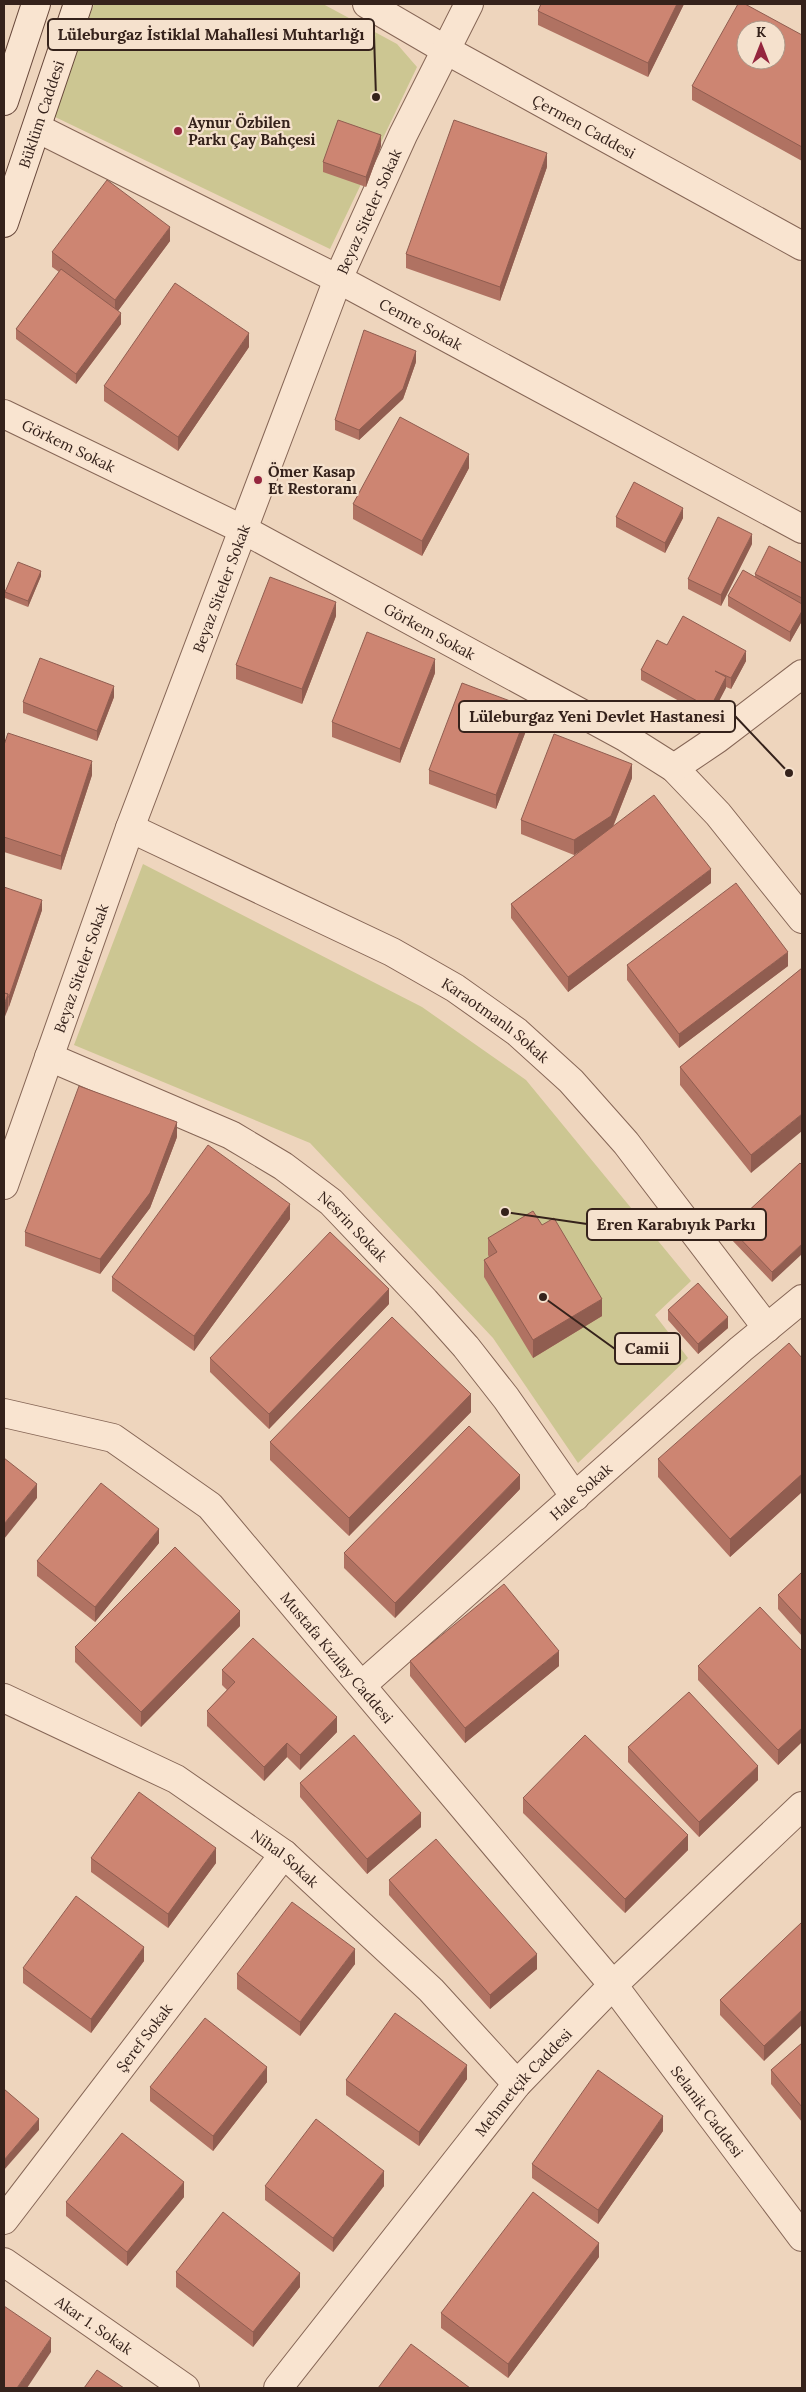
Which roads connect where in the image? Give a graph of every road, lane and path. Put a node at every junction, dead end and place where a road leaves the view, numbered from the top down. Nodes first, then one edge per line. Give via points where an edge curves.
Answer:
1 (36, 4) edge
2 (78, 4) edge
3 (367, 4) edge
4 (470, 4) edge
5 (446, 50) junction
6 (4, 102) edge
7 (36, 128) junction
8 (4, 223) edge
9 (802, 246) edge
10 (338, 279) junction
11 (4, 414) edge
12 (802, 529) edge
13 (244, 530) junction
14 (802, 674) edge
15 (674, 768) junction
16 (130, 828) junction
17 (802, 919) edge
18 (49, 1057) junction
19 (4, 1185) edge
20 (802, 1299) edge
21 (767, 1328) junction
22 (4, 1413) edge
23 (574, 1497) junction
24 (362, 1685) junction
25 (4, 1698) edge
26 (802, 1806) edge
27 (284, 1854) junction
28 (613, 1985) junction
29 (517, 2084) junction
30 (4, 2220) edge
31 (802, 2237) edge
32 (4, 2262) edge
33 (185, 2388) edge
34 (278, 2388) edge

1 - 6 street
2 - 7 street, Büklüm Caddesi
3 - 5 street, Çermen Caddesi
4 - 5 street, Beyaz Siteler Sokak
5 - 9 street, Çermen Caddesi
5 - 10 street, Beyaz Siteler Sokak via 403,135
7 - 8 street, Büklüm Caddesi
7 - 10 street, Cemre Sokak
10 - 12 street, Cemre Sokak
10 - 13 street, Beyaz Siteler Sokak
11 - 13 street, Görkem Sokak
13 - 15 street, Görkem Sokak via 626,737
13 - 16 street, Beyaz Siteler Sokak
14 - 15 street
15 - 17 street, Görkem Sokak via 718,814
16 - 18 street, Beyaz Siteler Sokak
16 - 21 street, Karaotmanlı Sokak via 392,952 455,988 517,1032 571,1081 626,1143
18 - 19 street, Beyaz Siteler Sokak
18 - 23 street, Nesrin Sokak via 231,1135 283,1166 331,1202 466,1347 506,1398
20 - 21 street, Hale Sokak
21 - 23 street, Hale Sokak
22 - 24 street, Mustafa Kızılay Caddesi via 113,1438 210,1506
23 - 24 street, Hale Sokak
24 - 28 street, Mustafa Kızılay Caddesi
25 - 27 street, Nihal Sokak via 176,1779
26 - 28 street, Mehmetçik Caddesi
27 - 29 street, Nihal Sokak via 431,1990
27 - 30 street, Şeref Sokak
28 - 29 street, Mehmetçik Caddesi
28 - 31 street, Selanik Caddesi
29 - 34 street, Mehmetçik Caddesi
32 - 33 street, Akar 1. Sokak

